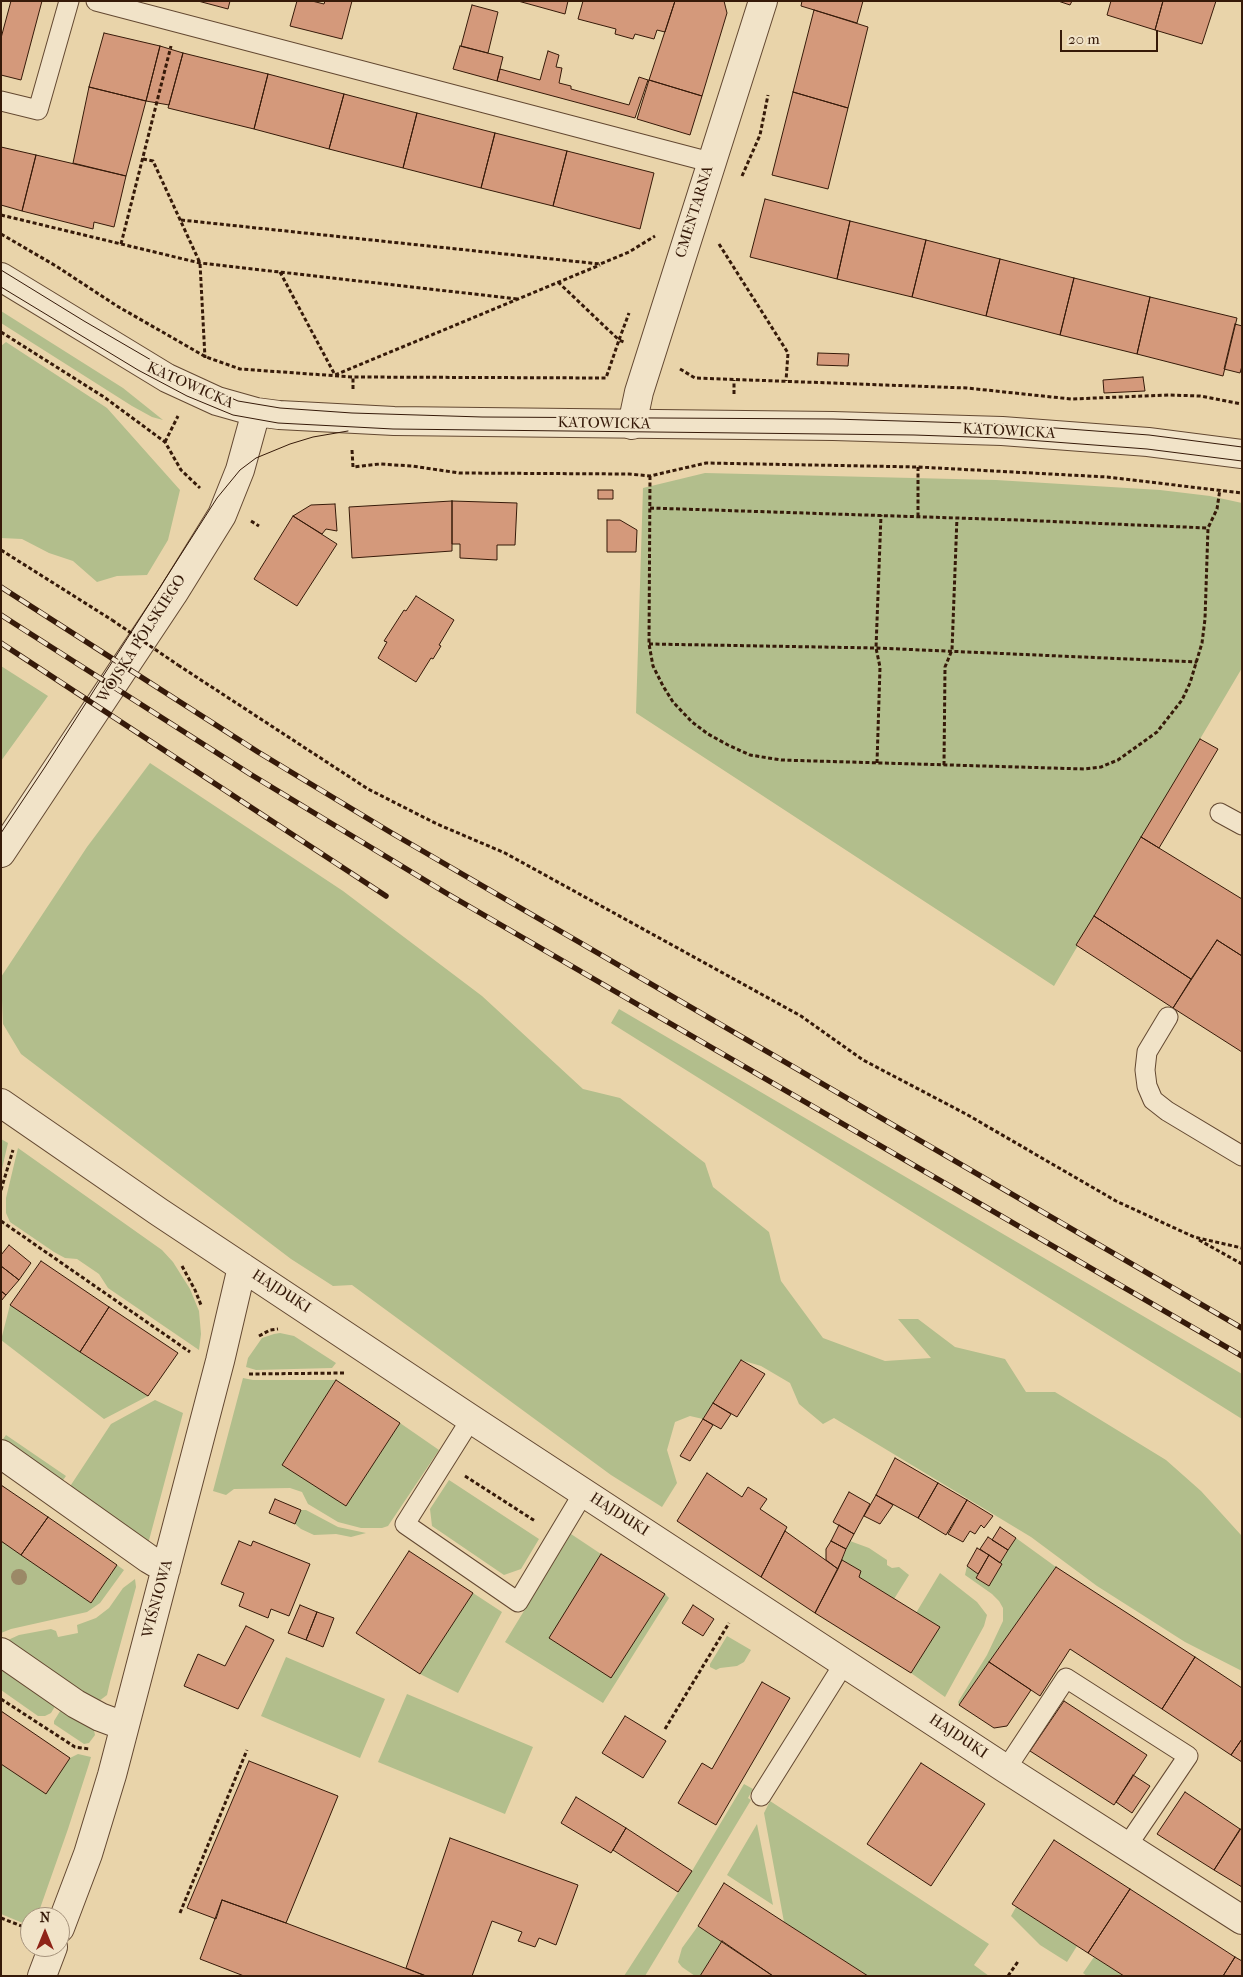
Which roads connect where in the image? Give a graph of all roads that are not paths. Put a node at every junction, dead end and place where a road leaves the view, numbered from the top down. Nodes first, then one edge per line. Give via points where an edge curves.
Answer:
1 (69, 1) edge
2 (96, 1) edge
3 (763, 1) edge
4 (1, 101) edge
5 (710, 162) junction
6 (1, 277) edge
7 (256, 412) junction
8 (632, 425) junction
9 (1242, 454) edge
10 (1220, 813) dead end
11 (1242, 825) edge
12 (1, 853) edge
13 (1168, 1017) dead end
14 (1, 1103) edge
15 (1242, 1156) edge
16 (242, 1267) junction
17 (471, 1419) junction
18 (1, 1454) edge
19 (584, 1492) junction
20 (166, 1568) junction
21 (1, 1652) edge
22 (845, 1662) junction
23 (124, 1726) junction
24 (1006, 1769) junction
25 (761, 1796) dead end
26 (1127, 1846) junction
27 (68, 1907) edge
28 (1242, 1920) edge
29 (49, 1957) edge
30 (42, 1976) edge

1 - 4 lane via 38,110
2 - 5 lane
3 - 5 street, CMENTARNA
5 - 8 street, CMENTARNA via 635,405
6 - 7 street, KATOWICKA via 167,378 217,401
7 - 8 street, KATOWICKA via 300,418 394,422
7 - 12 street, WOJSKA POLSKIEGO via 227,505
8 - 9 street, KATOWICKA via 1002,431 1148,442
10 - 11 lane
13 - 15 lane via 1147,1052 1146,1078 1153,1100
14 - 16 street, HAJDUKI
16 - 17 street, HAJDUKI
16 - 20 street, WIŚNIOWA
17 - 19 street, HAJDUKI
17 - 19 lane via 405,1524 518,1602
18 - 20 street
19 - 22 street, HAJDUKI
20 - 23 street, WIŚNIOWA
21 - 23 street via 76,1704
22 - 24 street, HAJDUKI
22 - 25 lane
23 - 27 street, WIŚNIOWA via 88,1854
24 - 26 street, HAJDUKI
24 - 26 lane via 1066,1678 1083,1688 1188,1756
26 - 28 street, HAJDUKI
29 - 30 street

